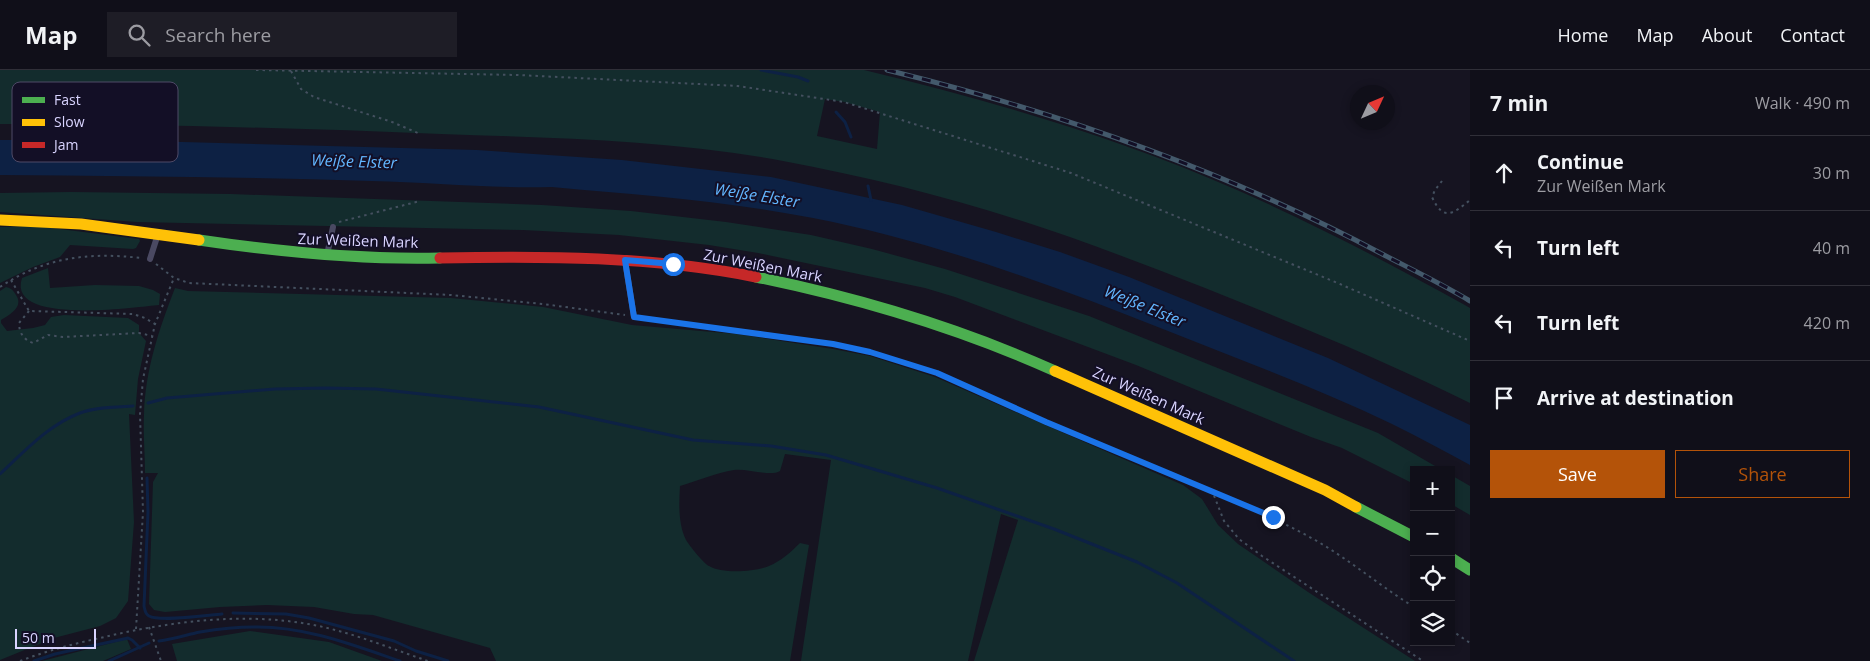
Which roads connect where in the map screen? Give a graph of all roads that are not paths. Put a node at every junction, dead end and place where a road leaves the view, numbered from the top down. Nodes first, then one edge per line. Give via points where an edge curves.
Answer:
1 (0, 220) edge
2 (333, 227) road end
3 (158, 234) junction
4 (327, 256) junction
5 (150, 259) road end
6 (625, 260) junction
7 (634, 317) road end
8 (1410, 535) edge
9 (1455, 561) edge
10 (1470, 570) edge

1 - 3 main road, Zur Weißen Mark via 86,224
2 - 4 lane
3 - 4 main road, Zur Weißen Mark via 269,251
3 - 5 lane
4 - 6 main road, Zur Weißen Mark via 520,256
6 - 7 lane
6 - 8 main road, Zur Weißen Mark via 719,270 818,290 964,332 1307,482
9 - 10 main road

